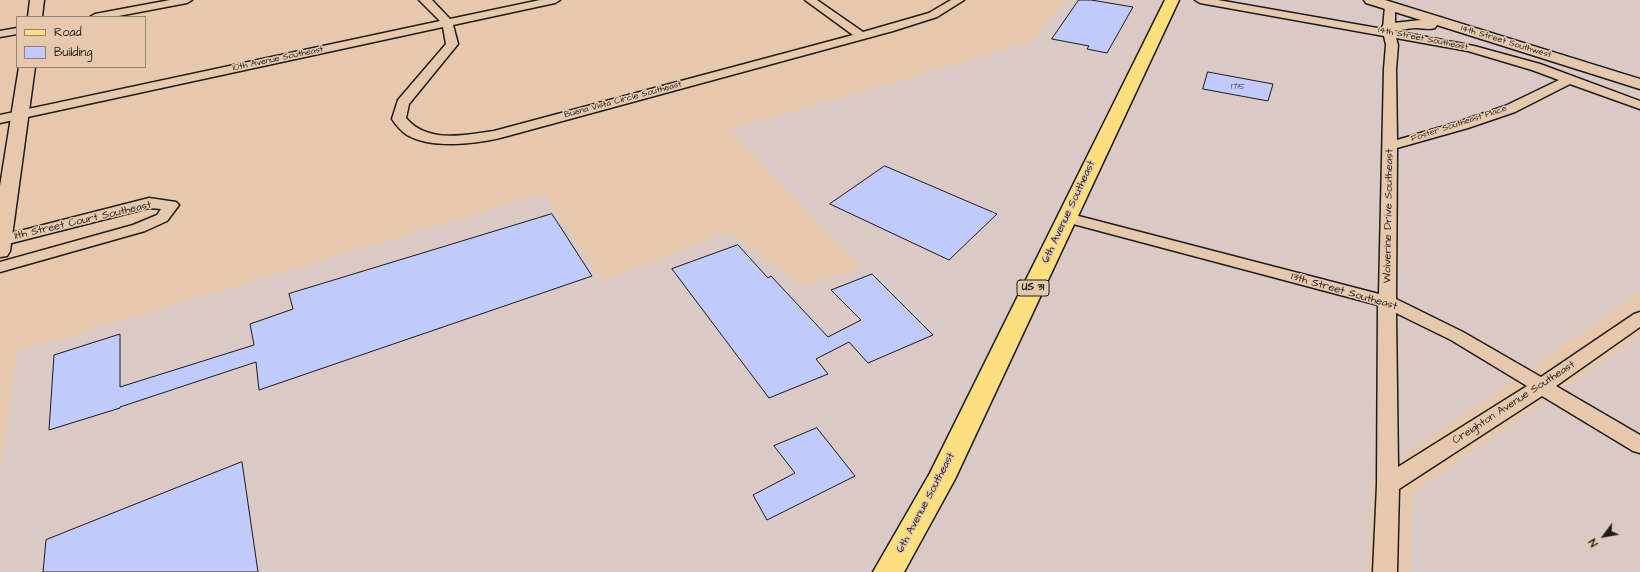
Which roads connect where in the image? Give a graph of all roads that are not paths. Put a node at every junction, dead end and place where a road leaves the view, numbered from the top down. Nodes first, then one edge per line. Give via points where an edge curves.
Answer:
1 (37, 0) edge
2 (187, 0) edge
3 (424, 0) edge
4 (556, 0) edge
5 (810, 0) edge
6 (959, 0) edge
7 (1172, 0) edge
8 (1200, 0) edge
9 (1371, 0) edge
10 (1390, 6) junction
11 (35, 16) edge
12 (100, 16) edge
13 (448, 23) junction
14 (1463, 29) junction
15 (1389, 30) junction
16 (16, 31) edge
17 (0, 34) edge
18 (861, 36) junction
19 (27, 68) edge
20 (1570, 79) junction
21 (1640, 84) edge
22 (1640, 105) edge
23 (20, 115) junction
24 (0, 118) edge
25 (1390, 146) junction
26 (1067, 218) junction
27 (1, 244) edge
28 (0, 267) edge
29 (1387, 302) junction
30 (1640, 318) edge
31 (1542, 386) junction
32 (1640, 445) edge
33 (1388, 485) junction
34 (888, 572) edge
35 (1385, 572) edge

1 - 11 street
2 - 12 street
3 - 13 street
4 - 13 street, 10th Avenue Southeast
5 - 18 street
6 - 18 street, Buena Vista Circle Southeast via 933,15
7 - 26 main road, 6th Avenue Southeast / US 31
8 - 15 street, 14th Street Southeast
9 - 10 street, 14th Street Southwest
10 - 14 street, 14th Street Southwest
10 - 15 street, Wolverine Drive Southeast
13 - 18 street, Buena Vista Circle Southeast via 452,32 452,44 403,103 399,119 418,135 456,141 495,135
13 - 23 street, 10th Avenue Southeast
14 - 15 street via 1415,24
14 - 21 street, 14th Street Southwest
15 - 20 street, 14th Street Southeast via 1470,48
15 - 25 street, Wolverine Drive Southeast via 1392,45
16 - 17 street
19 - 23 street
20 - 22 street, 14th Street Southeast
20 - 25 street, Foster Southeast Place via 1510,108 1463,125
23 - 24 street, 10th Avenue Southeast
23 - 27 street
25 - 29 street, Wolverine Drive Southeast
26 - 29 street, 13th Street Southeast
26 - 34 main road, 6th Avenue Southeast / US 31 via 941,479
27 - 28 street, 11th Street Court Southeast via 149,203 171,205 162,218 139,228
29 - 31 street, 13th Street Southeast via 1457,336
29 - 33 street, Wolverine Drive Southeast
30 - 31 street, Creighton Avenue Southeast
31 - 32 street, 13th Street Southeast
31 - 33 street, Creighton Avenue Southeast
33 - 35 street, Wolverine Drive Southeast

